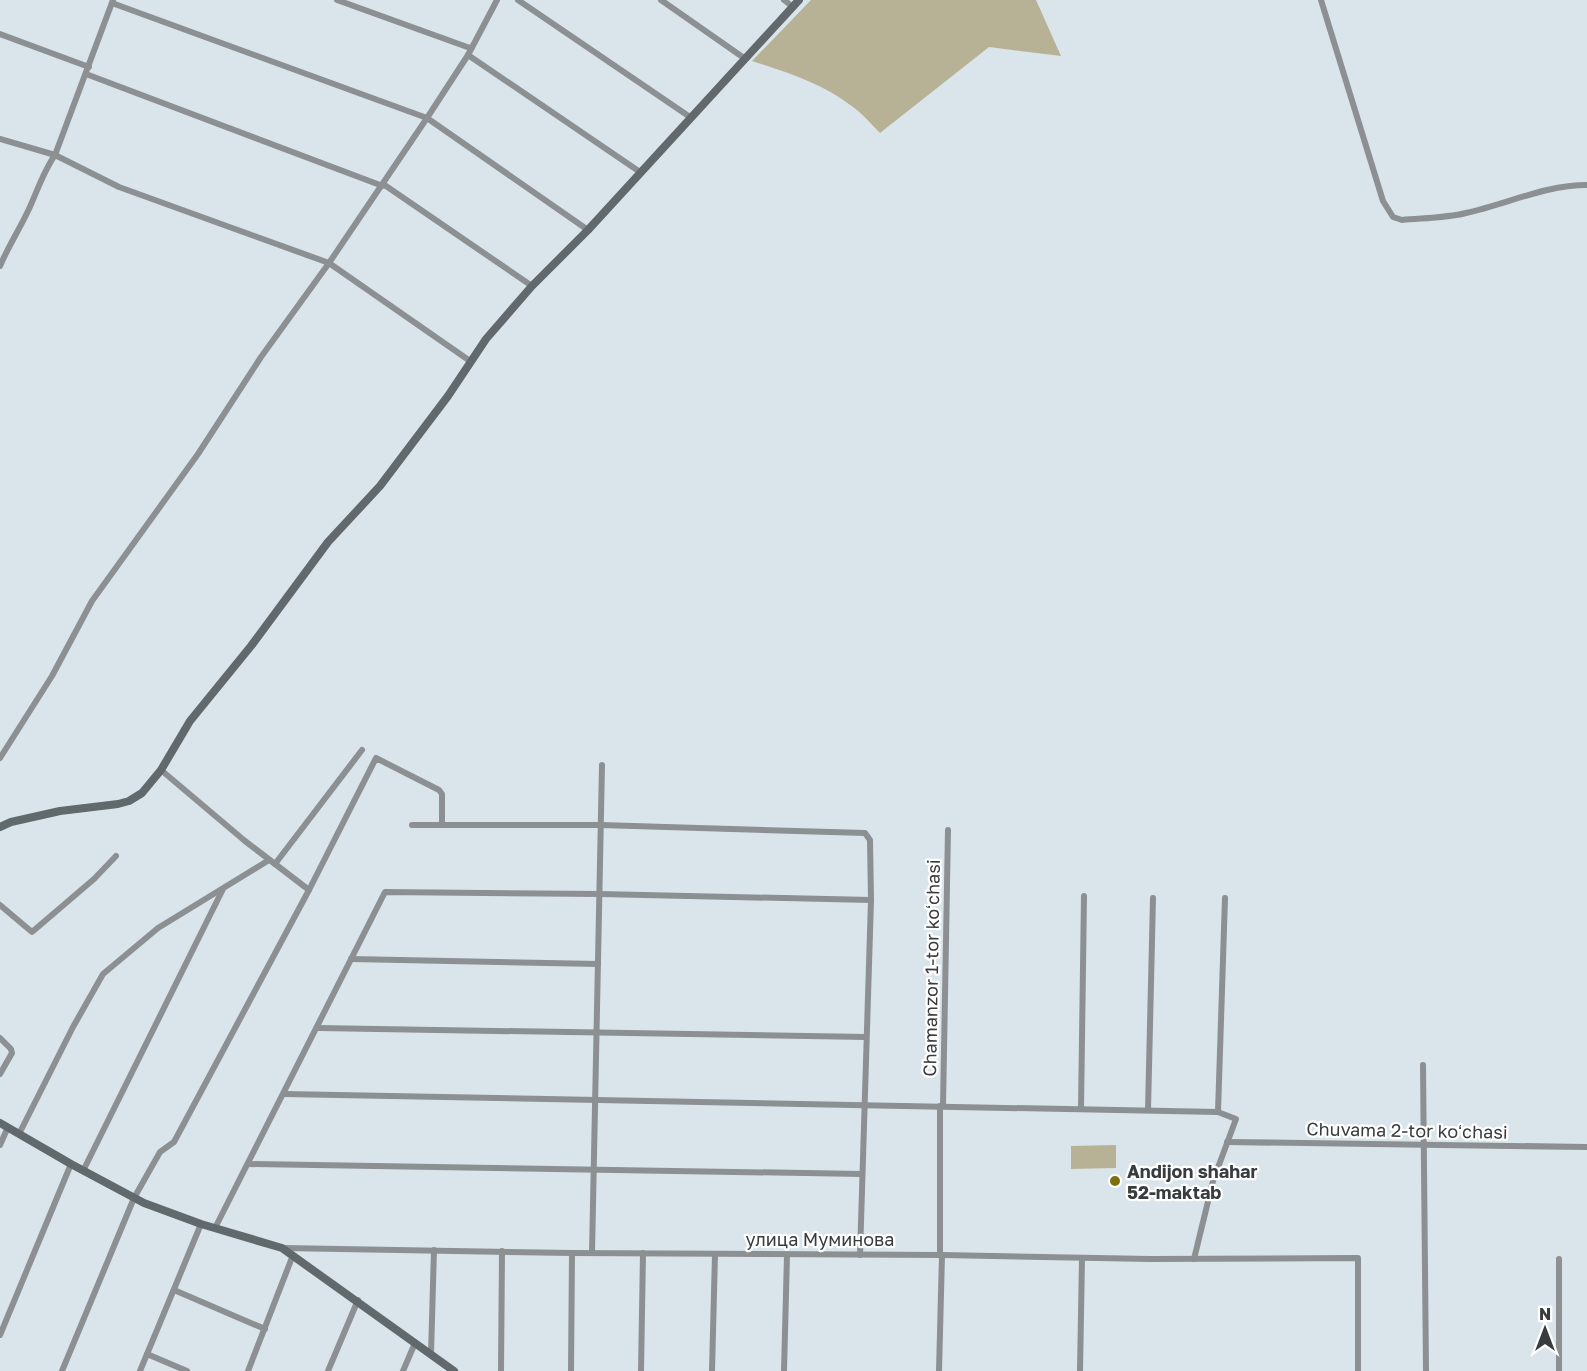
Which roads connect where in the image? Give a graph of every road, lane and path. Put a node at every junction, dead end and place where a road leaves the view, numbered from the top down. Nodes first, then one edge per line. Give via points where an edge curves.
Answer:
1 (337, 0) edge
2 (488, 0) edge
3 (518, 0) edge
4 (661, 0) edge
5 (784, 0) edge
6 (1321, 0) edge
7 (113, 1) edge
8 (496, 2) edge
9 (796, 3) edge
10 (0, 34) edge
11 (469, 51) junction
12 (744, 58) junction
13 (87, 70) junction
14 (427, 117) junction
15 (690, 117) junction
16 (0, 139) edge
17 (55, 155) junction
18 (640, 172) junction
19 (380, 185) junction
20 (1587, 185) edge
21 (588, 230) junction
22 (329, 262) junction
23 (0, 266) edge
24 (532, 286) junction
25 (470, 361) junction
26 (362, 750) dead end
27 (0, 758) edge
28 (602, 765) dead end
29 (160, 770) junction
30 (412, 825) dead end
31 (442, 825) junction
32 (601, 825) junction
33 (0, 827) edge
34 (948, 830) dead end
35 (116, 856) dead end
36 (272, 862) junction
37 (224, 888) junction
38 (309, 890) junction
39 (600, 894) junction
40 (1084, 896) dead end
41 (1153, 898) dead end
42 (1225, 898) dead end
43 (871, 900) junction
44 (0, 905) edge
45 (351, 960) junction
46 (598, 964) junction
47 (318, 1028) junction
48 (596, 1033) junction
49 (866, 1037) junction
50 (0, 1038) edge
51 (1423, 1065) dead end
52 (0, 1074) edge
53 (284, 1094) junction
54 (596, 1101) junction
55 (864, 1106) junction
56 (942, 1106) junction
57 (1081, 1109) junction
58 (1148, 1110) junction
59 (1218, 1112) junction
60 (4, 1125) edge
61 (19, 1134) junction
62 (1227, 1142) junction
63 (0, 1145) edge
64 (1424, 1146) junction
65 (1587, 1147) edge
66 (71, 1164) junction
67 (248, 1164) junction
68 (594, 1170) junction
69 (83, 1171) junction
70 (862, 1174) junction
71 (134, 1198) junction
72 (201, 1224) junction
73 (215, 1228) junction
74 (282, 1248) junction
75 (434, 1250) junction
76 (502, 1251) junction
77 (572, 1253) junction
78 (592, 1253) junction
79 (643, 1253) junction
80 (715, 1254) junction
81 (293, 1255) junction
82 (787, 1255) junction
83 (860, 1255) junction
84 (941, 1255) junction
85 (1082, 1258) junction
86 (1194, 1259) junction
87 (1559, 1259) dead end
88 (174, 1290) junction
89 (358, 1300) junction
90 (265, 1329) junction
91 (0, 1335) edge
92 (414, 1343) junction
93 (147, 1354) junction
94 (431, 1354) junction
95 (62, 1371) edge
96 (140, 1371) edge
97 (187, 1371) edge
98 (248, 1371) edge
99 (328, 1371) edge
100 (403, 1371) edge
101 (454, 1371) edge
102 (501, 1371) edge
103 (571, 1371) edge
104 (641, 1371) edge
105 (712, 1371) edge
106 (784, 1371) edge
107 (939, 1371) edge
108 (1080, 1371) edge
109 (1358, 1371) edge
110 (1426, 1371) edge
111 (1559, 1371) edge

1 - 11 street
2 - 8 street
3 - 15 street
4 - 12 street
5 - 9 street
6 - 20 street via 1383,201 1393,217 1402,220 1464,214 1524,195
7 - 13 street
7 - 14 street
8 - 11 street
9 - 12 street
10 - 13 street
11 - 14 street
11 - 18 street
12 - 15 street
13 - 17 street
13 - 19 street
14 - 19 street
14 - 21 street
15 - 18 street
16 - 17 street
17 - 22 street via 119,187
17 - 23 street
18 - 21 street
19 - 22 street
19 - 24 street
21 - 24 street
22 - 25 street
22 - 27 street via 92,601 52,676
24 - 25 street
25 - 29 street via 380,486 328,542 197,712
26 - 36 street
28 - 32 street
29 - 33 street via 142,793 129,801 34,816
29 - 36 street
30 - 31 street
31 - 32 street
31 - 38 street via 440,790 376,758
32 - 39 street
32 - 43 street via 865,833 870,840
34 - 56 street, Chamanzor 1-tor koʻchasi
35 - 44 street via 32,932
36 - 37 street
36 - 38 street
37 - 61 street via 158,928 103,974
37 - 69 street
38 - 71 street via 174,1142 160,1152
39 - 43 street
39 - 45 street via 385,892
39 - 46 street
40 - 57 street
41 - 58 street
42 - 59 street
43 - 49 street
45 - 46 street
45 - 47 street
46 - 48 street
47 - 48 street
47 - 53 street
48 - 49 street
48 - 54 street
49 - 55 street
50 - 52 street via 12,1053
51 - 64 street
53 - 54 street
53 - 67 street
54 - 55 street
54 - 68 street
55 - 56 street
55 - 70 street
56 - 57 street
56 - 84 street, Chamanzor 1-tor koʻchasi
57 - 58 street
58 - 59 street
59 - 62 street via 1236,1119
60 - 61 street
60 - 63 street
61 - 66 street
62 - 64 street, Chuvama 2-tor koʻchasi
62 - 86 street
64 - 65 street, Chuvama 2-tor koʻchasi
64 - 110 street
66 - 69 street
66 - 91 street
67 - 68 street
67 - 73 street
68 - 70 street
68 - 78 street
69 - 71 street
70 - 83 street
71 - 72 street
71 - 95 street
72 - 73 street
72 - 88 street
73 - 74 street
74 - 75 street, улица Муминова
74 - 81 street
75 - 76 street, улица Муминова
75 - 94 street
76 - 77 street, улица Муминова
76 - 102 street
77 - 78 street, улица Муминова
77 - 103 street
78 - 79 street, улица Муминова
79 - 80 street, улица Муминова
79 - 104 street
80 - 82 street, улица Муминова
80 - 105 street
81 - 89 street
81 - 90 street
82 - 83 street, улица Муминова
82 - 106 street
83 - 84 street, улица Муминова
84 - 85 street, улица Муминова
84 - 107 street, Chamanzor 1-tor koʻchasi
85 - 86 street, улица Муминова
85 - 108 street
86 - 109 street, улица Муминова via 1358,1258
87 - 111 street
88 - 90 street
88 - 93 street
89 - 92 street
89 - 99 street
90 - 98 street
92 - 94 street
92 - 100 street
93 - 96 street
93 - 97 street
94 - 101 street

